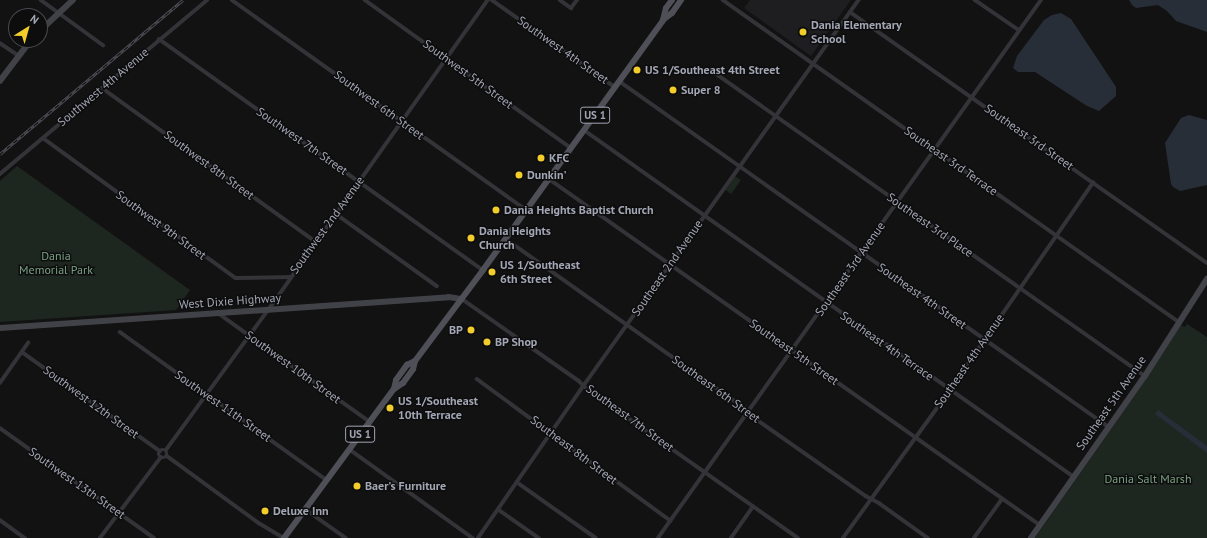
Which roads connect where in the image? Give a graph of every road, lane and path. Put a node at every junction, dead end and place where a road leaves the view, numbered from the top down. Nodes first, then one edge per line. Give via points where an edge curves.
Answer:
1 (41, 0) edge
2 (73, 0) edge
3 (207, 0) edge
4 (232, 0) edge
5 (365, 0) edge
6 (488, 0) edge
7 (492, 0) edge
8 (560, 0) edge
9 (577, 0) edge
10 (672, 0) edge
11 (681, 0) edge
12 (723, 0) edge
13 (859, 0) edge
14 (975, 0) edge
15 (1041, 0) edge
16 (59, 12) junction
17 (850, 12) junction
18 (663, 20) junction
19 (48, 23) edge
20 (1019, 30) junction
21 (159, 40) junction
22 (0, 43) edge
23 (103, 45) dead end
24 (24, 48) edge
25 (18, 56) junction
26 (448, 58) junction
27 (812, 64) junction
28 (715, 73) dead end
29 (0, 81) edge
30 (617, 84) junction
31 (102, 88) junction
32 (972, 97) junction
33 (776, 115) junction
34 (401, 122) junction
35 (584, 130) junction
36 (43, 138) junction
37 (571, 148) junction
38 (934, 149) junction
39 (739, 167) junction
40 (0, 174) edge
41 (549, 179) junction
42 (359, 182) junction
43 (1093, 183) junction
44 (897, 203) junction
45 (526, 210) junction
46 (336, 214) junction
47 (704, 216) junction
48 (1057, 237) junction
49 (506, 239) junction
50 (316, 242) junction
51 (862, 254) junction
52 (1207, 263) edge
53 (670, 264) junction
54 (483, 270) junction
55 (291, 277) junction
56 (1207, 279) edge
57 (436, 286) dead end
58 (1021, 288) junction
59 (462, 299) junction
60 (827, 303) junction
61 (269, 309) junction
62 (217, 312) junction
63 (1179, 322) junction
64 (626, 326) junction
65 (0, 328) edge
66 (120, 332) dead end
67 (249, 336) junction
68 (984, 339) junction
69 (28, 343) dead end
70 (792, 350) junction
71 (22, 352) junction
72 (1145, 376) junction
73 (477, 379) dead end
74 (0, 383) edge
75 (584, 386) junction
76 (950, 390) junction
77 (206, 394) junction
78 (748, 412) junction
79 (370, 422) junction
80 (1109, 427) junction
81 (0, 428) edge
82 (551, 433) junction
83 (914, 438) junction
84 (349, 449) junction
85 (166, 450) junction
86 (160, 451) junction
87 (167, 456) junction
88 (161, 457) junction
89 (706, 473) junction
90 (1074, 477) junction
91 (327, 480) junction
92 (518, 483) junction
93 (871, 499) junction
94 (1002, 499) junction
95 (753, 507) junction
96 (305, 509) junction
97 (499, 510) junction
98 (119, 512) junction
99 (0, 520) edge
100 (671, 521) junction
101 (1040, 525) junction
102 (25, 538) edge
103 (100, 538) edge
104 (154, 538) edge
105 (284, 538) edge
106 (346, 538) edge
107 (473, 538) edge
108 (478, 538) edge
109 (539, 538) edge
110 (596, 538) edge
111 (658, 538) edge
112 (731, 538) edge
113 (798, 538) edge
114 (843, 538) edge
115 (928, 538) edge
116 (974, 538) edge
117 (1031, 538) edge

1 - 16 street
2 - 16 main road
3 - 21 street, Southwest 4th Avenue
4 - 34 street, Southwest 6th Street
5 - 26 street, Southwest 5th Street
6 - 26 street, Southwest 2nd Avenue
7 - 30 street, Southwest 4th Street
8 - 9 street via 571,8
10 - 18 main road, US 1 via 666,8
11 - 18 main road, US 1 via 672,13
12 - 27 street, Southeast 3rd Terrace
13 - 17 street, Southeast 2nd Avenue
14 - 20 street
15 - 20 street, Southeast 3rd Avenue
16 - 19 main road
16 - 23 street
17 - 27 street, Southeast 2nd Avenue
17 - 32 street, Southeast 3rd Street
18 - 30 main road, US 1
20 - 32 street, Southeast 3rd Avenue
21 - 31 street, Southwest 4th Avenue
21 - 42 street, Southwest 7th Street
22 - 25 street
24 - 25 main road
25 - 29 main road
26 - 34 street, Southwest 2nd Avenue
26 - 37 street, Southwest 5th Street
27 - 33 street, Southeast 2nd Avenue
27 - 38 street, Southeast 3rd Terrace
28 - 33 street, Southeast 3rd Place
30 - 35 main road, US 1
30 - 39 street, Southeast 4th Street
31 - 36 street, Southwest 4th Avenue
31 - 50 street, Southwest 8th Street
32 - 38 street, Southeast 3rd Avenue
32 - 43 street, Southeast 3rd Street
33 - 39 street, Southeast 2nd Avenue
33 - 44 street, Southeast 3rd Place
34 - 42 street, Southwest 2nd Avenue
34 - 45 street, Southwest 6th Street
35 - 37 main road, US 1
35 - 47 street, Southeast 4th Terrace
36 - 40 street, Southwest 4th Avenue
36 - 55 street, Southwest 9th Street via 236,278
37 - 41 main road, US 1
38 - 44 street, Southeast 3rd Avenue
38 - 48 street, Southeast 3rd Terrace
39 - 47 street, Southeast 2nd Avenue
39 - 51 street, Southeast 4th Street
41 - 45 main road, US 1
41 - 53 street, Southeast 5th Street
42 - 46 street, Southwest 2nd Avenue
42 - 54 street, Southwest 7th Street
43 - 48 street, Southeast 4th Avenue
43 - 52 street, Southeast 3rd Street
44 - 51 street, Southeast 3rd Avenue
44 - 58 street, Southeast 3rd Place
45 - 49 main road, US 1
46 - 50 street, Southwest 2nd Avenue
46 - 57 street
47 - 53 street, Southeast 2nd Avenue
47 - 60 street, Southeast 4th Terrace
48 - 58 street, Southeast 4th Avenue
48 - 63 street, Southeast 3rd Terrace
49 - 54 main road, US 1
49 - 64 street, Southeast 6th Street
50 - 55 street, Southwest 2nd Avenue
51 - 60 street, Southeast 3rd Avenue
51 - 68 street, Southeast 4th Street
53 - 64 street, Southeast 2nd Avenue
53 - 70 street, Southeast 5th Street
54 - 59 main road, US 1
55 - 61 street, Southwest 2nd Avenue
56 - 63 main road, Southeast 5th Avenue
58 - 68 street, Southeast 4th Avenue
58 - 72 street, Southeast 3rd Place
59 - 61 main road, West Dixie Highway via 449,297
59 - 75 street, Southeast 7th Street
59 - 79 main road, US 1 via 415,361 407,365 396,380 394,389
60 - 70 street, Southeast 3rd Avenue
60 - 76 street, Southeast 4th Terrace
61 - 62 main road, West Dixie Highway
61 - 67 street, Southwest 2nd Avenue
62 - 65 main road, West Dixie Highway
62 - 67 street, Southwest 10th Street
63 - 72 main road, Southeast 5th Avenue
64 - 75 street, Southeast 2nd Avenue
64 - 78 street, Southeast 6th Street
66 - 77 street, Southwest 11th Street
67 - 77 street, Southwest 2nd Avenue
67 - 79 street, Southwest 10th Street
68 - 76 street, Southeast 4th Avenue
68 - 80 street, Southeast 4th Street
69 - 71 street
70 - 78 street, Southeast 3rd Avenue
70 - 83 street, Southeast 5th Street
71 - 74 street
71 - 86 street, Southwest 12th Street
72 - 80 main road, Southeast 5th Avenue
73 - 82 street, Southeast 8th Street
75 - 82 street, Southeast 2nd Avenue
75 - 89 street, Southeast 7th Street
76 - 83 street, Southeast 4th Avenue
76 - 90 street, Southeast 4th Terrace
77 - 85 street, Southwest 2nd Avenue
77 - 91 street, Southwest 11th Street
78 - 89 street, Southeast 3rd Avenue
78 - 93 street, Southeast 6th Street
79 - 84 main road, US 1
80 - 90 main road, Southeast 5th Avenue
81 - 98 street, Southwest 13th Street
82 - 92 street, Southeast 2nd Avenue
82 - 100 street, Southeast 8th Street
83 - 93 street, Southeast 4th Avenue
83 - 94 street, Southeast 5th Street
84 - 91 main road, US 1
84 - 107 street
85 - 86 street
85 - 87 street
86 - 88 street
87 - 88 street
87 - 105 street via 259,523
88 - 98 street
89 - 95 street, Southeast 7th Street
89 - 100 street, Southeast 3rd Avenue
90 - 101 main road, Southeast 5th Avenue
91 - 96 main road, US 1
92 - 97 street, Southeast 2nd Avenue
92 - 110 street
93 - 114 street, Southeast 4th Avenue
93 - 115 street, Southeast 6th Street
94 - 101 street, Southeast 5th Street
94 - 116 street
95 - 112 street
95 - 113 street, Southeast 7th Street
96 - 105 main road, US 1
96 - 106 street
97 - 108 street, Southeast 2nd Avenue
97 - 109 street
98 - 103 street
98 - 104 street, Southwest 13th Street
99 - 102 street
100 - 111 street, Southeast 3rd Avenue
101 - 117 main road, Southeast 5th Avenue

